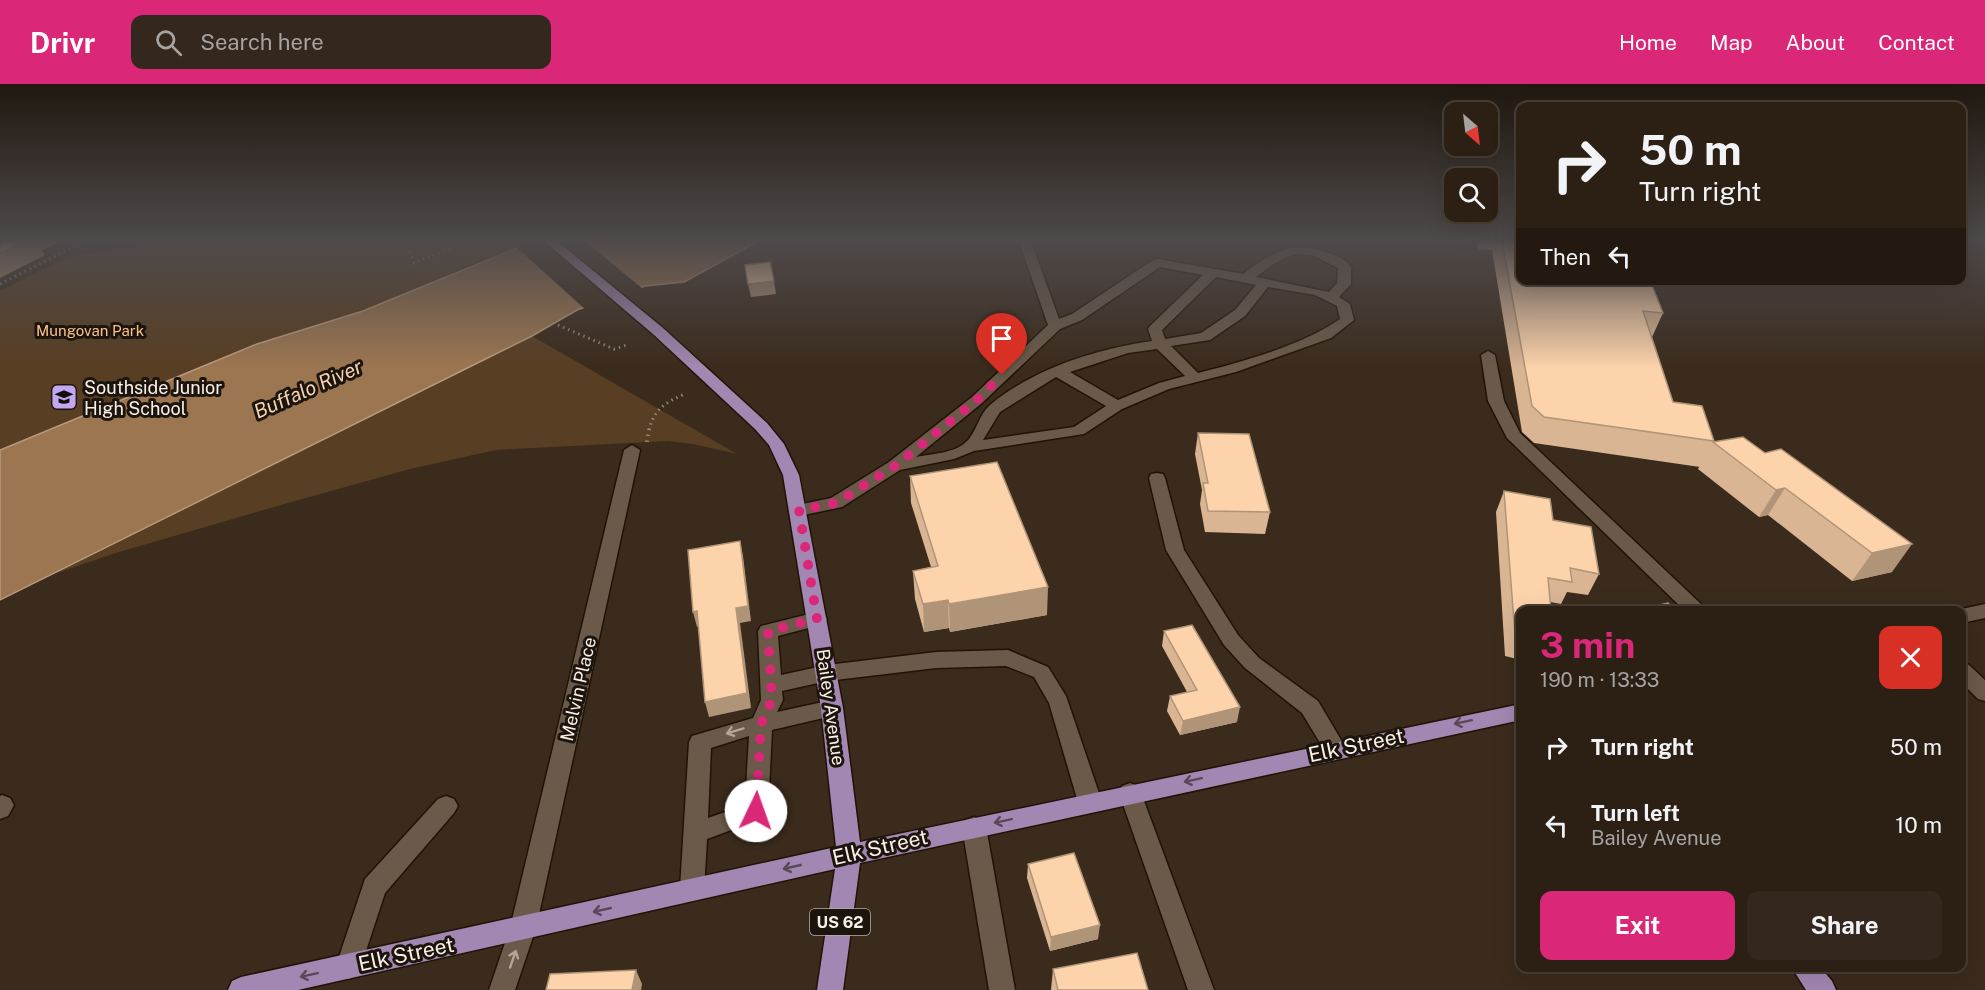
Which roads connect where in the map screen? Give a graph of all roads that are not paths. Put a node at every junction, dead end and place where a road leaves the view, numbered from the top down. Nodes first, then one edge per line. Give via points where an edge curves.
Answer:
1 (600, 283) edge
2 (1039, 283) edge
3 (1128, 283) edge
4 (1202, 283) edge
5 (1264, 283) edge
6 (1272, 283) edge
7 (1344, 283) edge
8 (1331, 298) junction
9 (1055, 326) junction
10 (1160, 344) junction
11 (1488, 355) dead end
12 (1059, 372) junction
13 (1195, 378) junction
14 (1117, 406) junction
15 (971, 447) junction
16 (632, 450) road end
17 (895, 466) junction
18 (1156, 478) dead end
19 (799, 510) junction
20 (1691, 606) edge
21 (1985, 611) edge
22 (1966, 615) edge
23 (817, 619) junction
24 (827, 673) junction
25 (1966, 674) edge
26 (771, 684) junction
27 (1985, 693) edge
28 (832, 708) junction
29 (1516, 713) edge
30 (761, 724) junction
31 (1336, 750) junction
32 (1130, 794) junction
33 (1090, 802) junction
34 (446, 806) dead end
35 (974, 827) junction
36 (693, 833) junction
37 (849, 854) junction
38 (692, 889) junction
39 (523, 928) junction
40 (349, 966) junction
41 (1808, 972) edge
42 (242, 990) edge
43 (502, 990) edge
44 (830, 990) edge
45 (1002, 990) edge
46 (1201, 990) edge
47 (1823, 990) edge

1 - 19 main road, Bailey Avenue / US 62 via 761,426 776,444 791,475
2 - 9 street
3 - 9 street via 1077,317
4 - 10 street via 1155,329
5 - 10 street via 1240,313 1205,337
6 - 8 street
7 - 8 street
8 - 13 street via 1343,304 1347,320 1326,335
9 - 17 street via 977,400
10 - 12 street via 1126,349
10 - 13 street
11 - 20 street via 1496,401 1513,435
12 - 14 street
12 - 15 street via 1046,375 994,408
13 - 14 street
14 - 15 street via 1078,431
15 - 17 street via 948,456
16 - 39 street, Melvin Place
17 - 19 street via 836,503
18 - 31 street via 1175,550 1226,631 1252,663 1310,707
19 - 23 main road, Bailey Avenue / US 62
21 - 22 street
23 - 24 main road, Bailey Avenue / US 62
23 - 26 street via 768,631
24 - 26 street
24 - 28 main road, Bailey Avenue / US 62
24 - 33 street via 936,660 1008,658 1041,672 1059,702
25 - 27 street
26 - 30 street via 772,700
28 - 30 street
28 - 37 main road, Bailey Avenue / US 62
29 -> 31 main road, Elk Street
30 - 36 street via 756,811
30 -> 36 street via 700,742
31 -> 32 main road, Elk Street
32 - 33 main road, Elk Street
32 - 46 street
33 -> 35 main road, Elk Street
34 - 40 street via 374,887
35 - 37 main road, Elk Street
35 - 45 street
36 - 38 street
37 -> 38 main road, Elk Street
37 - 44 main road, Bailey Avenue / US 62
38 -> 39 main road, Elk Street
39 - 40 main road, Elk Street
43 -> 39 street, Melvin Place
40 -> 42 main road, Elk Street
41 - 47 main road

